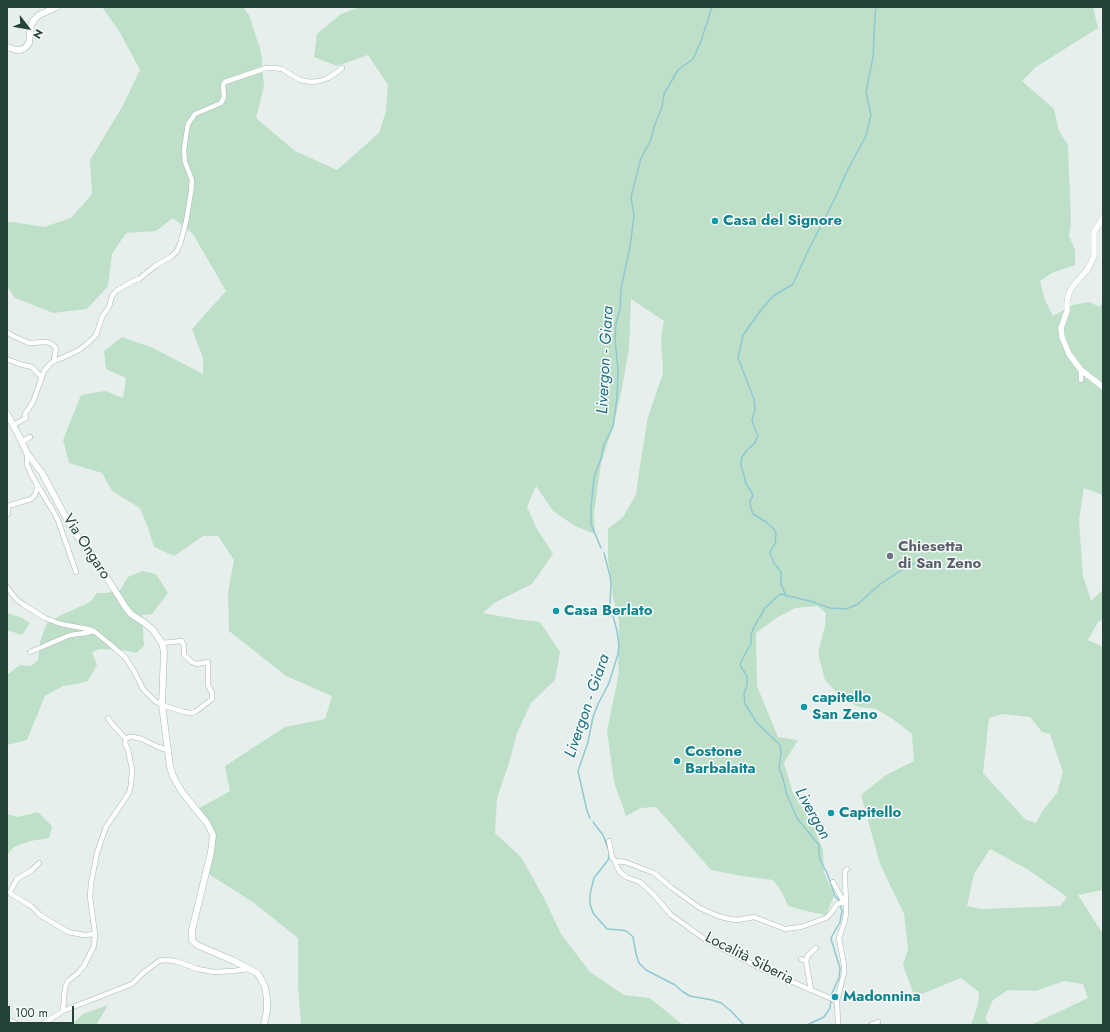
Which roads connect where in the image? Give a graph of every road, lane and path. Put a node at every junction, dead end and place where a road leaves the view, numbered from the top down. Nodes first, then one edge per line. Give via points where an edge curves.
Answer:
1 (57, 7) edge
2 (7, 47) edge
3 (342, 68) dead end
4 (1103, 218) edge
5 (7, 332) edge
6 (7, 359) edge
7 (54, 361) junction
8 (1081, 370) junction
9 (42, 378) junction
10 (1081, 380) dead end
11 (1103, 387) edge
12 (7, 414) edge
13 (13, 425) junction
14 (30, 437) dead end
15 (22, 442) junction
16 (27, 453) junction
17 (35, 482) junction
18 (8, 514) edge
19 (76, 572) dead end
20 (7, 587) edge
21 (94, 632) junction
22 (162, 643) junction
23 (30, 652) dead end
24 (162, 705) junction
25 (108, 718) dead end
26 (126, 739) junction
27 (168, 750) junction
28 (609, 841) dead end
29 (615, 861) junction
30 (38, 863) dead end
31 (847, 869) dead end
32 (833, 882) dead end
33 (842, 904) junction
34 (95, 934) junction
35 (816, 948) dead end
36 (248, 968) junction
37 (811, 990) junction
38 (834, 999) junction
39 (63, 1012) junction
40 (7, 1019) edge
41 (878, 1022) dead end
42 (19, 1025) edge
43 (41, 1025) edge
44 (264, 1025) edge
45 (838, 1025) edge
46 (871, 1025) edge

1 - 2 main road via 34,20 29,43 25,48 16,50
3 - 7 street via 320,81 302,81 282,69 266,68 225,82 221,103 195,114 188,124 184,150 185,162 192,180 191,192 176,250 172,256 146,274 116,291 96,335 79,350
4 - 8 street via 1094,232 1094,256 1087,270 1069,293 1067,311 1061,328 1064,344
5 - 7 street via 29,343 52,344 56,348
6 - 9 street via 33,368
7 - 9 street via 44,371
8 - 10 street
8 - 11 street
9 - 13 street via 33,402 25,414 26,418
12 - 13 main road, Via Ongaro
13 - 15 main road, Via Ongaro
14 - 15 street
15 - 16 main road, Via Ongaro
16 - 17 street via 27,465
16 - 22 main road, Via Ongaro via 42,473 70,525 126,608 153,630
17 - 18 street via 35,495 8,506
17 - 19 street via 54,511
20 - 21 street via 16,599 45,618
21 - 23 street via 70,635
21 - 24 street via 125,657 143,689
22 - 24 main road
22 - 24 street via 182,641 184,655 192,662 208,662 208,685 212,693 212,698 192,713
24 - 27 main road
25 - 26 street
26 - 27 street via 142,739
26 - 34 street via 132,769 132,785 106,827 97,853 90,897
27 - 36 main road via 170,767 177,784 186,799 207,823 213,835 192,940 197,945
28 - 29 street, Località Siberia
29 - 33 street, Località Siberia via 654,873 700,908 724,918 735,920 754,917 785,929 801,927 826,918
29 - 37 street, Località Siberia via 620,872 640,882 671,915 706,940 762,969
30 - 34 street via 17,879 11,894 68,932
31 - 33 street
32 - 33 street
33 - 38 street via 845,920 839,938 844,973
34 - 39 street via 94,946 84,966 65,987
35 - 37 street via 804,960
36 - 39 street via 210,971 175,961 159,961 132,984
36 - 44 main road via 257,973 262,980 267,999
37 - 38 street, Località Siberia
38 - 45 street
39 - 43 street
40 - 42 street
41 - 46 street

